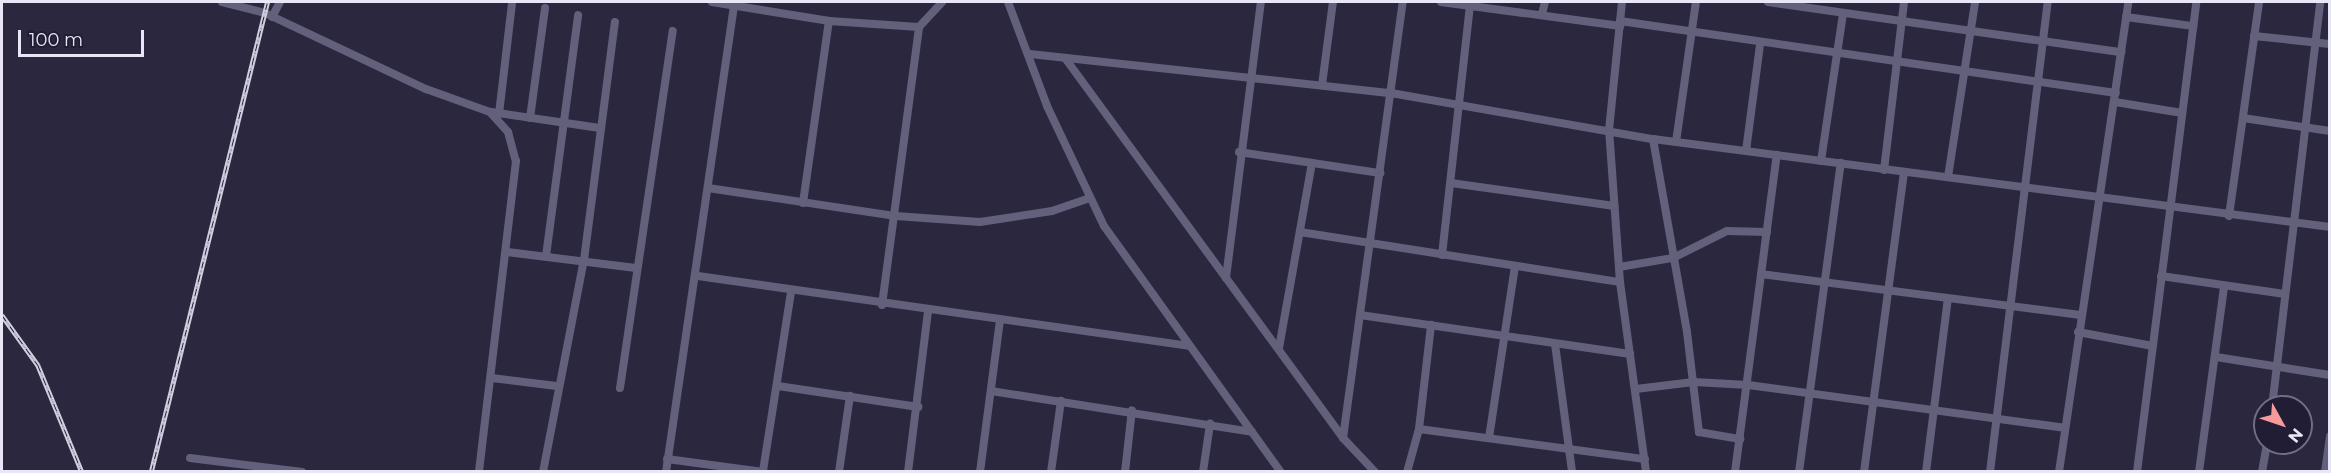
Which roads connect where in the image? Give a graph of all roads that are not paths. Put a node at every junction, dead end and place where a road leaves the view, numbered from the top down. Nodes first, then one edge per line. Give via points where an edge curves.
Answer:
1 (222, 2) edge
2 (280, 2) edge
3 (712, 2) edge
4 (942, 2) edge
5 (1008, 2) edge
6 (1260, 2) edge
7 (1333, 2) edge
8 (1403, 2) edge
9 (1441, 2) edge
10 (1545, 2) edge
11 (1622, 2) edge
12 (1696, 2) edge
13 (1767, 2) edge
14 (1904, 2) edge
15 (1975, 2) edge
16 (2048, 2) edge
17 (2128, 2) edge
18 (2196, 2) edge
19 (2259, 2) edge
20 (2320, 2) edge
21 (512, 4) dead end
22 (730, 4) edge
23 (1470, 6) junction
24 (545, 8) dead end
25 (1542, 14) junction
26 (1843, 14) junction
27 (578, 15) dead end
28 (2126, 16) junction
29 (272, 17) junction
30 (828, 21) junction
31 (615, 22) dead end
32 (1901, 22) junction
33 (1620, 24) junction
34 (2193, 26) junction
35 (919, 27) junction
36 (673, 31) dead end
37 (1971, 31) junction
38 (1691, 33) junction
39 (2254, 36) junction
40 (2044, 40) junction
41 (2315, 42) junction
42 (1760, 44) junction
43 (2330, 44) edge
44 (2121, 52) junction
45 (1030, 54) junction
46 (1836, 55) junction
47 (1065, 58) junction
48 (1897, 64) junction
49 (1964, 75) junction
50 (1250, 76) junction
51 (2039, 84) junction
52 (1322, 85) junction
53 (1391, 93) junction
54 (2116, 98) junction
55 (1457, 104) junction
56 (495, 113) junction
57 (2182, 113) junction
58 (530, 118) junction
59 (2243, 118) junction
60 (562, 123) junction
61 (600, 128) junction
62 (2305, 128) junction
63 (1609, 129) junction
64 (2330, 131) edge
65 (1653, 139) junction
66 (1676, 142) junction
67 (1746, 151) junction
68 (1239, 152) junction
69 (1777, 155) junction
70 (1821, 160) junction
71 (1312, 163) junction
72 (1841, 163) junction
73 (1884, 170) junction
74 (1380, 173) junction
75 (1904, 173) junction
76 (1948, 177) junction
77 (1451, 183) junction
78 (708, 188) junction
79 (2025, 189) junction
80 (1090, 198) junction
81 (2100, 201) junction
82 (803, 203) junction
83 (1614, 206) junction
84 (2171, 209) junction
85 (896, 216) junction
86 (2229, 216) junction
87 (2293, 224) junction
88 (2330, 227) edge
89 (1300, 232) junction
90 (1767, 232) junction
91 (1368, 244) junction
92 (507, 252) junction
93 (1442, 255) junction
94 (546, 256) junction
95 (1673, 258) junction
96 (584, 260) junction
97 (1515, 267) junction
98 (1619, 267) junction
99 (636, 268) junction
100 (1761, 274) junction
101 (698, 276) junction
102 (2162, 276) junction
103 (1226, 278) junction
104 (1620, 282) junction
105 (1824, 282) junction
106 (2224, 286) junction
107 (1886, 290) junction
108 (791, 292) junction
109 (2285, 294) junction
110 (1948, 299) junction
111 (882, 305) junction
112 (2009, 308) junction
113 (928, 311) junction
114 (1360, 315) junction
115 (2080, 315) junction
116 (1000, 321) junction
117 (1431, 325) junction
118 (2078, 332) junction
119 (1501, 336) junction
120 (1555, 344) junction
121 (1189, 346) junction
122 (2153, 346) junction
123 (1279, 348) junction
124 (1630, 354) junction
125 (2216, 357) junction
126 (2278, 366) junction
127 (2330, 375) edge
128 (492, 378) junction
129 (1694, 382) junction
130 (1748, 385) junction
131 (557, 386) junction
132 (778, 386) junction
133 (620, 388) dead end
134 (1636, 389) junction
135 (991, 391) junction
136 (1810, 394) junction
137 (2274, 395) edge
138 (850, 396) junction
139 (1061, 401) junction
140 (1874, 404) junction
141 (918, 407) junction
142 (1132, 410) junction
143 (1934, 411) junction
144 (1996, 418) junction
145 (1210, 424) junction
146 (2064, 428) junction
147 (1419, 429) junction
148 (1252, 432) junction
149 (2330, 436) edge
150 (1342, 438) junction
151 (1489, 438) junction
152 (1740, 439) junction
153 (1570, 450) junction
154 (2264, 455) edge
155 (190, 458) dead end
156 (667, 459) junction
157 (1645, 459) junction
158 (302, 471) edge
159 (479, 471) edge
160 (543, 471) edge
161 (666, 471) edge
162 (763, 471) edge
163 (839, 471) edge
164 (908, 471) edge
165 (980, 471) edge
166 (1051, 471) edge
167 (1125, 471) edge
168 (1203, 471) edge
169 (1281, 471) edge
170 (1375, 471) edge
171 (1407, 471) edge
172 (1572, 471) edge
173 (1647, 471) edge
174 (1735, 471) edge
175 (1799, 471) edge
176 (1864, 471) edge
177 (1926, 471) edge
178 (1990, 471) edge
179 (2060, 471) edge
180 (2137, 471) edge
181 (2199, 471) edge
182 (2262, 471) edge
183 (2325, 471) edge

1 - 29 street
2 - 29 street
3 - 22 street
4 - 35 street
5 - 45 street
6 - 50 street
7 - 52 street
8 - 53 street
9 - 23 street
10 - 25 street
11 - 33 street
12 - 38 street
13 - 26 street
14 - 32 street
15 - 37 street
16 - 40 street
17 - 28 street
18 - 34 street
19 - 39 street
20 - 41 street
21 - 56 street
22 - 30 street
22 - 78 street
23 - 25 street
23 - 55 street
24 - 58 street
25 - 33 street
26 - 32 street
26 - 46 street
27 - 60 street
28 - 34 street
28 - 44 street
29 - 56 street via 426,89
30 - 35 street
30 - 82 street
31 - 61 street
32 - 37 street
32 - 48 street
33 - 38 street
33 - 63 street
34 - 57 street
35 - 85 street
36 - 99 street
37 - 40 street
37 - 49 street
38 - 42 street
38 - 66 street
39 - 41 street
39 - 59 street
40 - 44 street
40 - 51 street
41 - 43 street
41 - 62 street
42 - 46 street
42 - 67 street
44 - 54 street
45 - 47 street
45 - 80 street via 1047,106
46 - 48 street
46 - 70 street
47 - 50 street
47 - 103 street
48 - 49 street
48 - 73 street
49 - 51 street
49 - 76 street
50 - 52 street
50 - 68 street
51 - 54 street
51 - 79 street
52 - 53 street
53 - 55 street
53 - 74 street
54 - 57 street
54 - 81 street
55 - 63 street
55 - 77 street
56 - 58 street
56 - 92 street via 508,132 516,161
57 - 84 street
58 - 60 street
59 - 62 street
59 - 86 street
60 - 61 street
60 - 94 street
61 - 96 street
62 - 64 street
62 - 87 street
63 - 65 street
63 - 83 street
65 - 66 street
65 - 95 street
66 - 67 street
67 - 69 street
68 - 71 street
68 - 103 street
69 - 70 street
69 - 90 street
70 - 72 street
71 - 74 street
71 - 89 street
72 - 73 street
72 - 105 street
73 - 75 street
74 - 91 street
75 - 76 street
75 - 107 street
76 - 79 street
77 - 83 street
77 - 93 street
78 - 82 street
78 - 101 street
79 - 81 street
79 - 112 street
80 - 85 street via 1052,211 980,222
80 - 121 street via 1141,283
81 - 84 street
81 - 115 street
82 - 85 street
83 - 98 street
84 - 86 street
84 - 102 street
85 - 111 street
86 - 87 street
87 - 88 street
87 - 109 street
89 - 91 street
89 - 123 street
90 - 95 street via 1727,231
90 - 100 street
91 - 93 street
91 - 114 street
92 - 94 street
92 - 128 street
93 - 97 street
94 - 96 street
95 - 98 street
95 - 129 street
96 - 99 street
96 - 131 street
97 - 104 street
97 - 119 street
98 - 104 street
99 - 133 street
100 - 105 street
100 - 130 street
101 - 108 street
101 - 156 street
102 - 106 street
102 - 122 street
103 - 123 street
104 - 124 street
105 - 107 street
105 - 136 street
106 - 109 street
106 - 125 street
107 - 110 street
107 - 140 street
108 - 111 street
108 - 132 street
109 - 126 street
110 - 112 street
110 - 143 street
111 - 113 street
112 - 115 street
112 - 144 street
113 - 116 street
113 - 141 street
114 - 117 street
114 - 150 street
115 - 118 street
116 - 121 street
116 - 135 street
117 - 119 street
117 - 147 street
118 - 122 street
118 - 146 street
119 - 120 street
119 - 151 street
120 - 124 street
120 - 153 street
121 - 148 street
122 - 180 street
123 - 150 street
124 - 134 street
125 - 126 street
125 - 181 street
126 - 127 street
126 - 137 street
128 - 131 street
128 - 159 street
129 - 130 street
129 - 134 street
129 - 152 street via 1699,432
130 - 136 street
130 - 152 street
131 - 160 street
132 - 138 street
132 - 162 street
134 - 157 street
135 - 139 street
135 - 165 street
136 - 140 street
136 - 175 street
138 - 141 street
138 - 163 street
139 - 142 street
139 - 166 street
140 - 143 street
140 - 176 street
141 - 164 street
142 - 145 street
142 - 167 street
143 - 144 street
143 - 177 street
144 - 146 street
144 - 178 street
145 - 148 street
145 - 168 street
146 - 179 street
147 - 151 street
147 - 171 street
148 - 169 street
149 - 183 street
150 - 170 street
151 - 153 street
152 - 174 street
153 - 157 street
153 - 172 street
154 - 182 street
155 - 158 street
156 - 161 street
156 - 162 street
157 - 173 street

